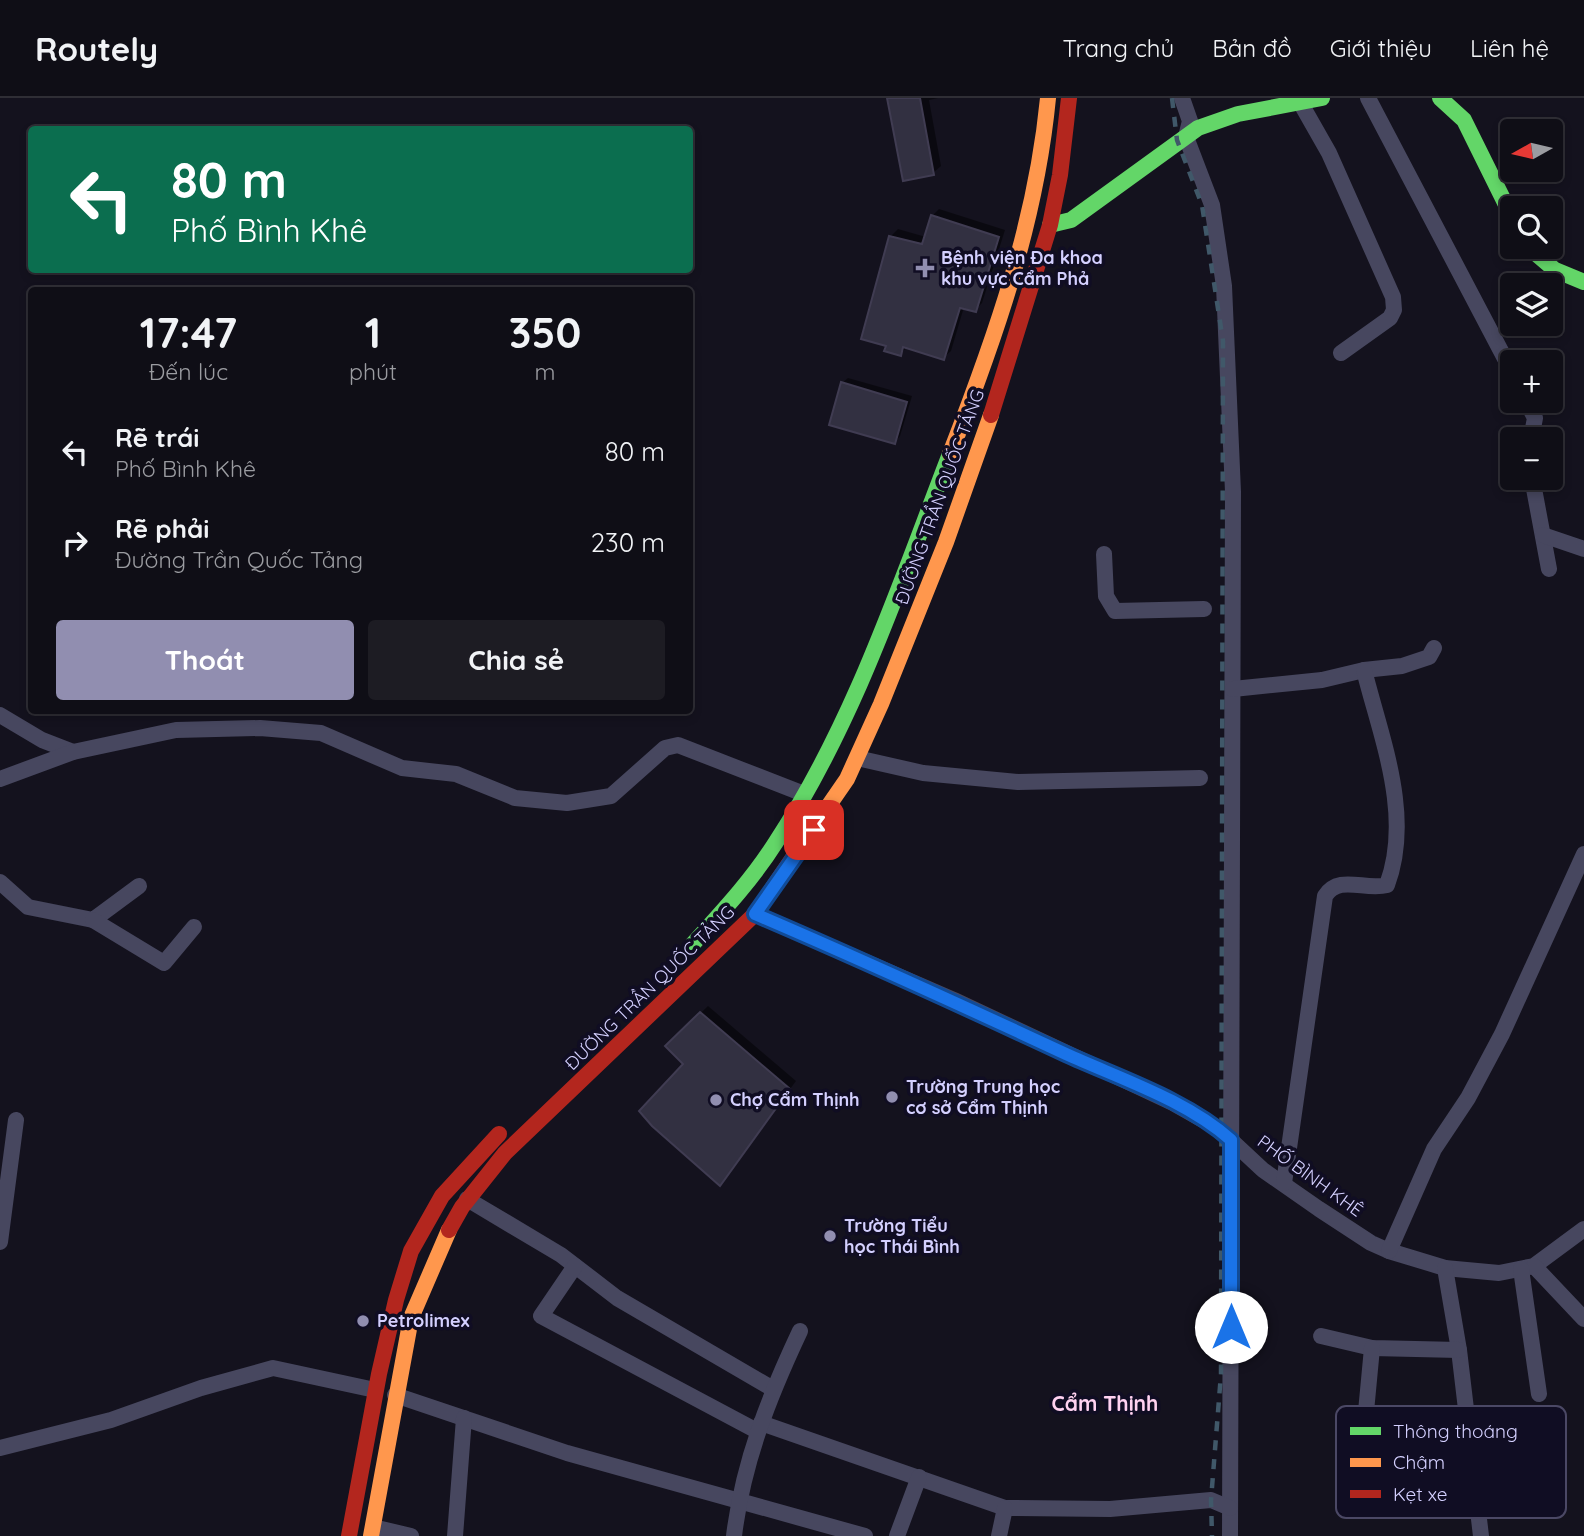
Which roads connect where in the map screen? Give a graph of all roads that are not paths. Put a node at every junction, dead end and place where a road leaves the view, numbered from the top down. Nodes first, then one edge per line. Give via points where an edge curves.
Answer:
1 (1048, 98) edge
2 (1069, 98) edge
3 (1182, 98) edge
4 (1368, 98) edge
5 (1440, 98) edge
6 (1313, 100) edge
7 (1186, 138) junction
8 (1502, 196) edge
9 (1050, 225) junction
10 (1542, 259) edge
11 (1584, 282) edge
12 (1500, 350) edge
13 (1341, 353) dead end
14 (1534, 490) edge
15 (1543, 535) junction
16 (915, 547) junction
17 (1584, 549) edge
18 (1104, 554) dead end
19 (941, 555) junction
20 (1549, 569) dead end
21 (1204, 609) dead end
22 (1434, 648) dead end
23 (1364, 670) junction
24 (1233, 690) junction
25 (0, 715) edge
26 (73, 752) junction
27 (857, 758) junction
28 (1200, 778) dead end
29 (0, 779) edge
30 (804, 794) junction
31 (1584, 854) edge
32 (0, 882) edge
33 (139, 886) dead end
34 (755, 914) junction
35 (93, 920) junction
36 (194, 927) dead end
37 (683, 954) dead end
38 (609, 1026) dead end
39 (621, 1040) junction
40 (16, 1120) dead end
41 (510, 1122) dead end
42 (1231, 1140) junction
43 (1284, 1183) junction
44 (467, 1199) junction
45 (1584, 1229) edge
46 (0, 1242) edge
47 (1389, 1251) junction
48 (575, 1266) junction
49 (1445, 1268) junction
50 (1527, 1268) junction
51 (1584, 1319) edge
52 (800, 1331) dead end
53 (1321, 1336) dead end
54 (1372, 1348) junction
55 (1459, 1350) junction
56 (773, 1389) junction
57 (375, 1390) junction
58 (1539, 1394) dead end
59 (395, 1395) junction
60 (1367, 1406) edge
61 (1466, 1406) edge
62 (464, 1418) junction
63 (759, 1427) junction
64 (0, 1448) edge
65 (919, 1478) junction
66 (738, 1500) junction
67 (1005, 1508) junction
68 (1230, 1508) junction
69 (1479, 1518) edge
70 (372, 1531) edge
71 (349, 1536) edge
72 (411, 1536) edge
73 (456, 1536) edge
74 (734, 1536) edge
75 (865, 1536) edge
76 (897, 1536) edge
77 (999, 1536) edge
78 (1230, 1536) edge
79 (1481, 1536) edge

1 - 16 main road, ĐƯỜNG TRẦN QUỐC TẢNG via 1039,188 994,337
2 - 9 main road, ĐƯỜNG TRẦN QUỐC TẢNG
3 - 7 street via 1190,121
4 - 12 street
5 - 8 main road via 1464,120
6 - 7 main road via 1212,121
6 - 13 street via 1329,153 1393,297 1390,318
7 - 9 main road via 1177,140 1165,154 1070,220
7 - 24 street via 1212,205 1228,331
9 - 19 main road, ĐƯỜNG TRẦN QUỐC TẢNG via 1012,358
10 - 11 main road
14 - 15 street
15 - 17 street
15 - 20 street
16 - 19 main road
16 - 30 main road, ĐƯỜNG TRẦN QUỐC TẢNG via 828,752
18 - 21 street via 1106,596 1115,611
19 - 27 main road, ĐƯỜNG TRẦN QUỐC TẢNG
22 - 23 street via 1429,657 1417,662
23 - 24 street via 1322,680
23 - 43 street via 1397,803 1397,837 1387,885 1339,884 1325,896
24 - 42 street
25 - 26 street
26 - 29 street
26 - 30 street via 176,730 309,730 402,768 456,774 515,798 567,803 611,796 665,748 678,745
27 - 28 street via 923,773 1018,782
27 - 34 main road, ĐƯỜNG TRẦN QUỐC TẢNG
30 - 37 main road, ĐƯỜNG TRẦN QUỐC TẢNG via 782,837 720,919
31 - 47 street via 1502,1034 1434,1149
32 - 35 street via 28,907
33 - 35 street
34 - 39 main road, ĐƯỜNG TRẦN QUỐC TẢNG
34 - 42 street, PHỐ BÌNH KHÊ via 1156,1095
35 - 36 street via 164,963
38 - 39 main road
39 - 44 main road, ĐƯỜNG TRẦN QUỐC TẢNG via 505,1153
40 - 46 street
41 - 57 main road via 452,1182 410,1251
42 - 43 street, PHỐ BÌNH KHÊ
42 - 68 street
43 - 47 street, PHỐ BÌNH KHÊ via 1356,1234
44 - 48 street
44 - 59 main road, ĐƯỜNG TRẦN QUỐC TẢNG via 418,1299
45 - 50 street
47 - 49 street, PHỐ BÌNH KHÊ
48 - 56 street via 617,1298
48 - 63 street via 541,1316
49 - 50 street, PHỐ BÌNH KHÊ via 1499,1273
49 - 55 street
50 - 51 street
50 - 58 street
52 - 56 street
53 - 54 street
54 - 55 street
54 - 60 street
55 - 61 street
56 - 63 street
57 - 64 street via 274,1368 101,1423
57 - 71 main road
59 - 62 street
59 - 70 main road, ĐƯỜNG TRẦN QUỐC TẢNG
62 - 66 street via 567,1453
62 - 73 street
63 - 65 street
63 - 66 street
65 - 67 street
65 - 76 street
66 - 74 street
66 - 75 street
67 - 68 street via 1110,1509 1211,1500
67 - 77 street
68 - 78 street
69 - 79 street
70 - 72 street

